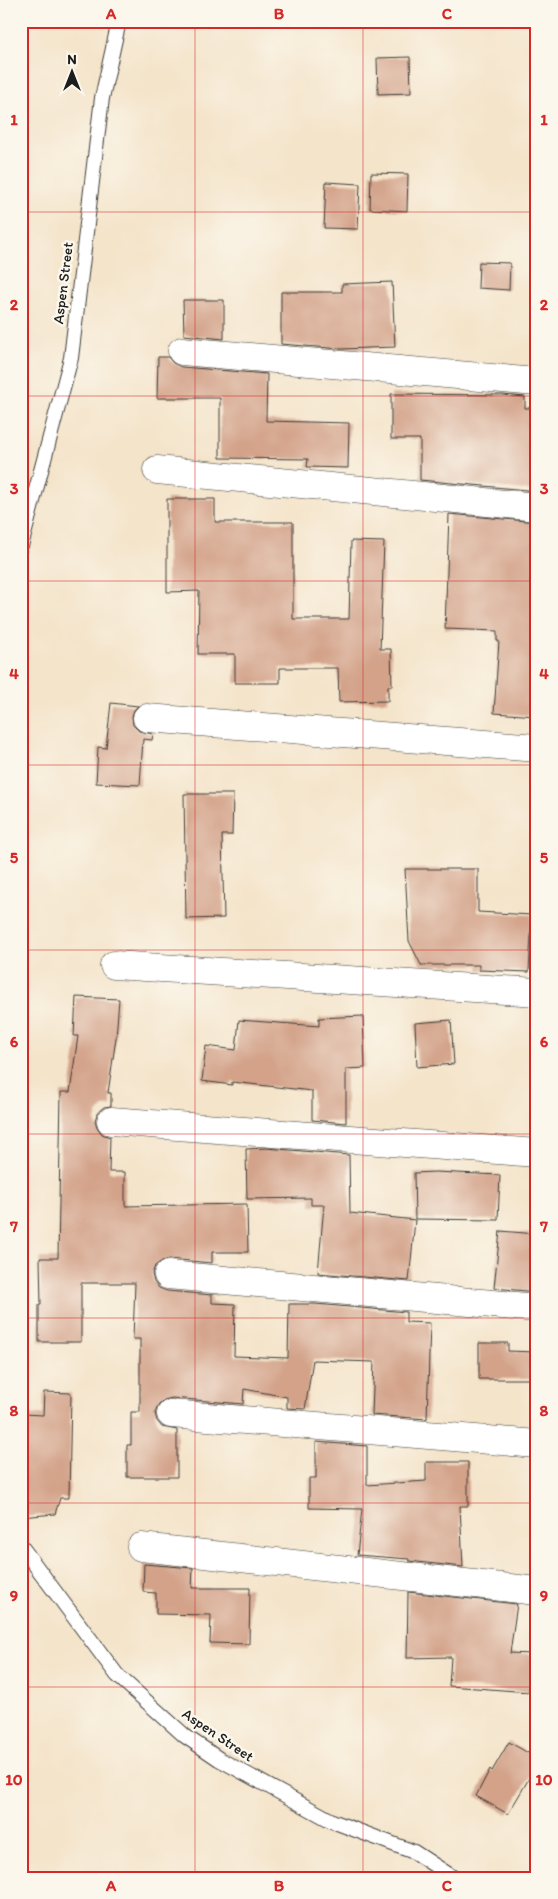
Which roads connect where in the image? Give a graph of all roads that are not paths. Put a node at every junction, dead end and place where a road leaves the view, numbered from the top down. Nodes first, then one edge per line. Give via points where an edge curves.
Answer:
1 (119, 21) edge
2 (182, 351) dead end
3 (537, 382) edge
4 (157, 470) dead end
5 (537, 507) edge
6 (21, 546) edge
7 (147, 718) dead end
8 (537, 748) edge
9 (114, 965) dead end
10 (537, 992) edge
11 (111, 1121) dead end
12 (537, 1153) edge
13 (168, 1275) dead end
14 (537, 1308) edge
15 (170, 1414) dead end
16 (537, 1444) edge
17 (21, 1546) edge
18 (141, 1546) dead end
19 (537, 1591) edge
20 (454, 1878) edge

1 - 6 lane, Aspen Street via 102,98 71,358
2 - 3 street
4 - 5 street
7 - 8 street
9 - 10 street
11 - 12 street
13 - 14 street
15 - 16 street
17 - 20 lane, Aspen Street via 118,1675 185,1736 219,1759 332,1821 414,1852
18 - 19 street

